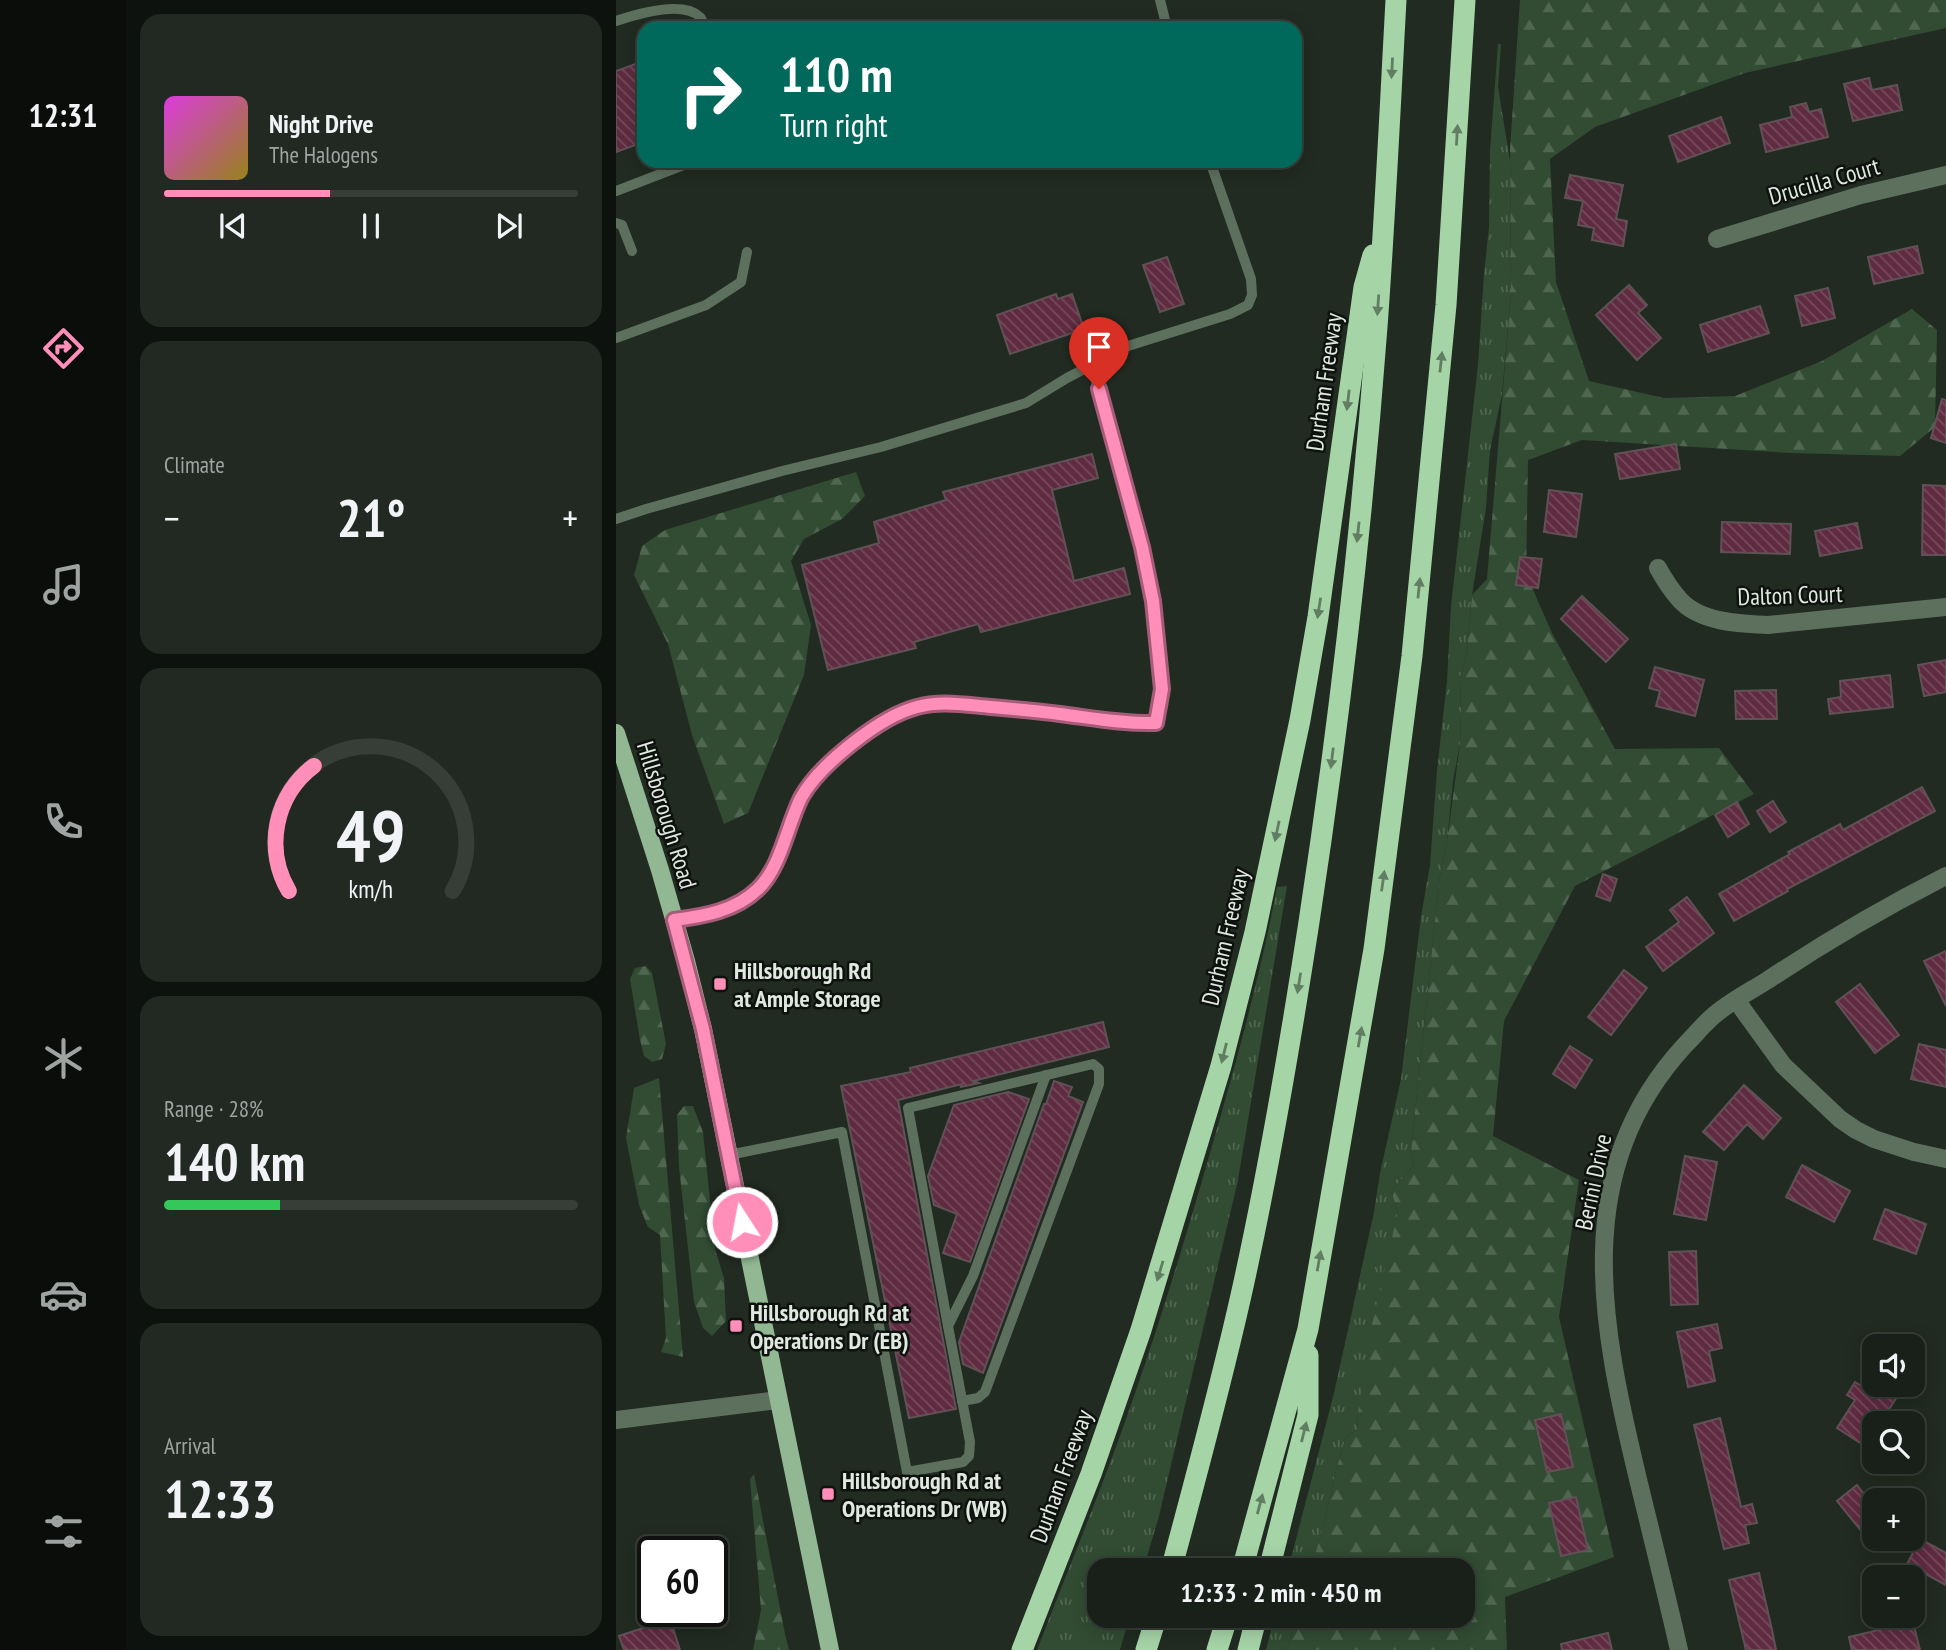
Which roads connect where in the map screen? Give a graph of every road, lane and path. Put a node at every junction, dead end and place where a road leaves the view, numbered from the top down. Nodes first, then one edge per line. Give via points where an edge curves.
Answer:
1 (1160, 0) edge
2 (1396, 0) edge
3 (1465, 0) edge
4 (616, 21) edge
5 (701, 21) edge
6 (1165, 21) edge
7 (676, 168) edge
8 (1212, 168) edge
9 (1946, 175) edge
10 (616, 191) edge
11 (1384, 213) junction
12 (616, 223) edge
13 (1717, 239) dead end
14 (632, 251) dead end
15 (747, 252) dead end
16 (616, 338) edge
17 (1091, 365) junction
18 (616, 519) edge
19 (1658, 568) dead end
20 (1946, 607) edge
21 (616, 733) edge
22 (1946, 876) edge
23 (674, 920) junction
24 (1736, 1000) junction
25 (1046, 1075) junction
26 (729, 1155) junction
27 (1946, 1159) edge
28 (948, 1326) junction
29 (1308, 1329) junction
30 (778, 1400) junction
31 (962, 1401) junction
32 (616, 1420) edge
33 (1174, 1558) edge
34 (1245, 1558) edge
35 (1272, 1558) edge
36 (1153, 1628) edge
37 (1224, 1628) edge
38 (1254, 1628) edge
39 (831, 1650) edge
40 (1022, 1650) edge
41 (1146, 1650) edge
42 (1217, 1650) edge
43 (1248, 1650) edge
44 (1679, 1650) edge

1 - 6 lane
2 -> 11 highway
29 -> 3 highway via 1367,994 1412,656 1446,305
4 - 5 lane via 656,8 684,7
7 - 10 lane
8 - 17 lane via 1251,279 1248,304 1128,346
9 - 13 street, Drucilla Court via 1861,195
11 -> 33 highway via 1348,623 1299,986 1242,1289
11 -> 40 highway, Durham Freeway via 1364,287 1300,720 1255,932 1142,1330
12 - 14 lane via 622,225
15 - 16 lane via 741,282 706,305
17 - 18 lane via 1026,403
17 - 23 lane via 1153,601 1162,689 1156,723 952,703 917,706 883,722 819,773 802,797 760,888 713,914
19 - 20 street, Dalton Court via 1681,602 1706,615 1743,624
21 - 23 main road, Hillsborough Road
22 - 24 street, Berini Drive via 1867,918
23 - 26 main road, Hillsborough Road
24 - 27 street via 1783,1065 1840,1119 1874,1139
24 - 44 street, Berini Drive via 1711,1017 1655,1081 1619,1154 1605,1238 1609,1344
25 - 28 lane via 973,1276
25 - 28 lane via 908,1108
25 - 31 lane via 1093,1064 1099,1069 1099,1084 985,1392
26 - 30 main road, Hillsborough Road
26 - 31 lane via 842,1132 907,1472 963,1462 969,1456
28 - 31 lane
34 -> 29 highway
35 -> 29 highway via 1308,1415
30 - 32 street
30 - 39 main road, Hillsborough Road
36 - 41 highway
37 - 42 highway
38 - 43 highway

